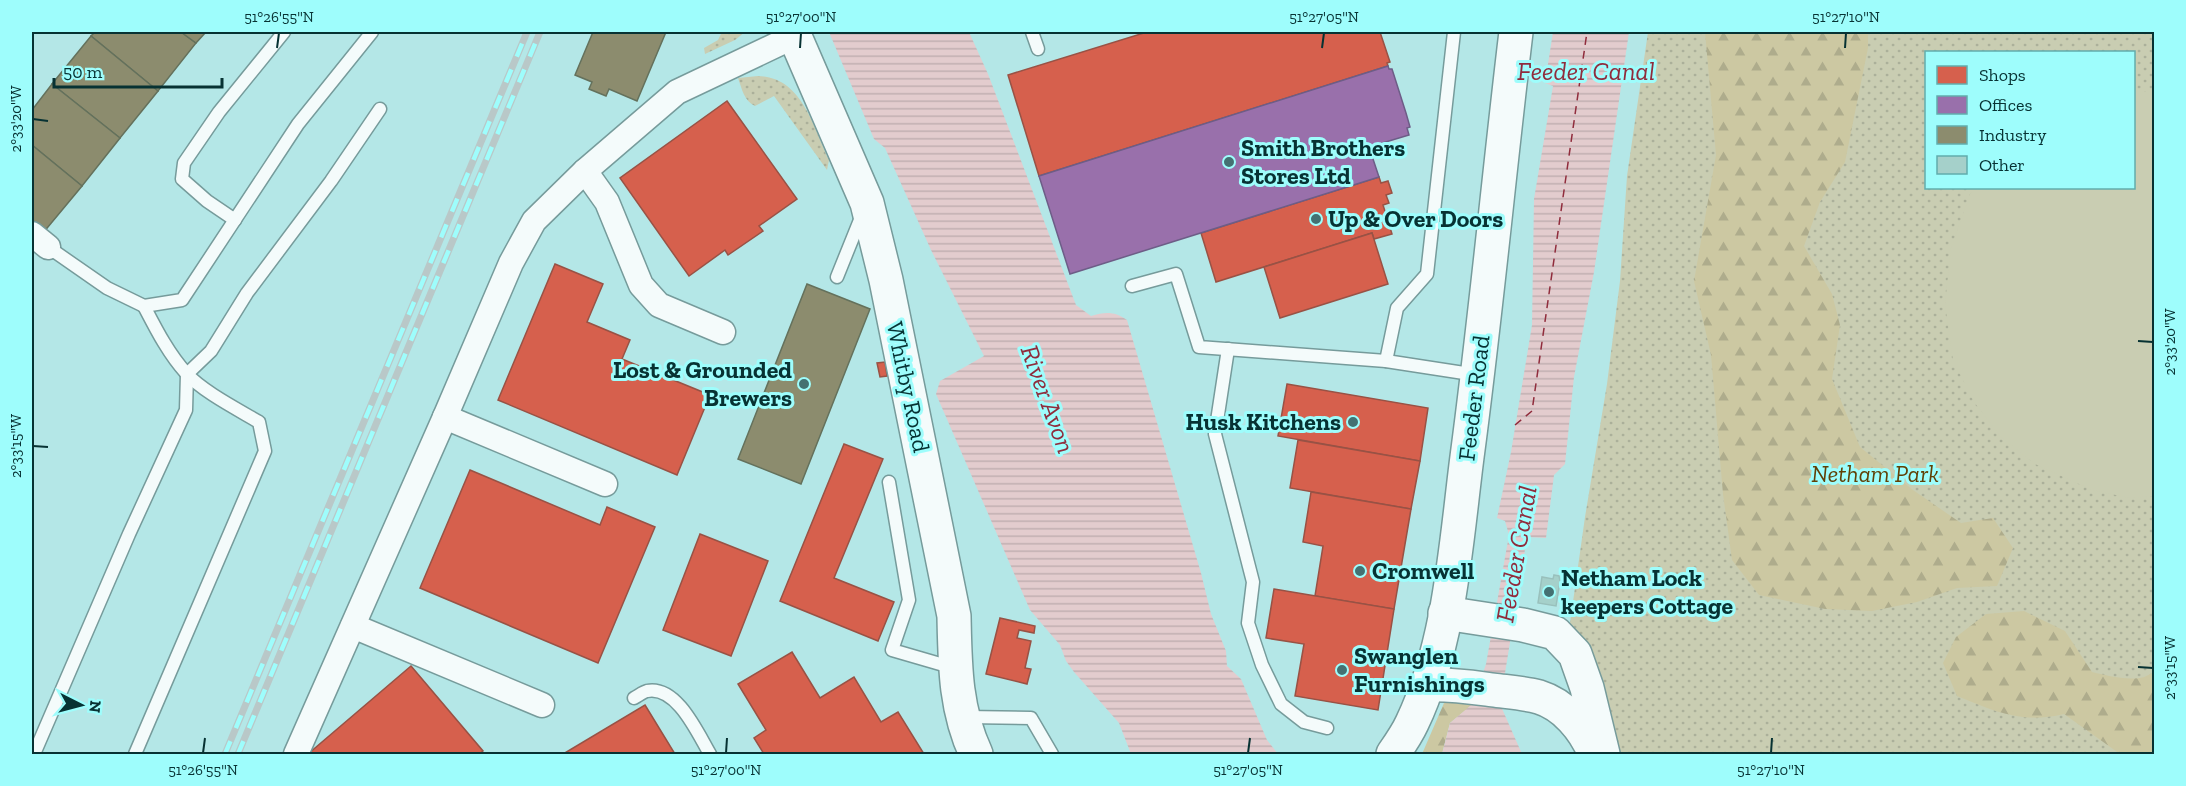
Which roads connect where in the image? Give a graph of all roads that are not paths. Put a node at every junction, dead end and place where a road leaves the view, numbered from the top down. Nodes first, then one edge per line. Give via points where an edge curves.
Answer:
1 (284, 32) edge
2 (372, 32) edge
3 (1032, 32) edge
4 (1455, 32) edge
5 (1516, 32) edge
6 (794, 34) edge
7 (1038, 49) dead end
8 (380, 109) dead end
9 (585, 171) junction
10 (867, 202) junction
11 (235, 220) junction
12 (40, 240) edge
13 (837, 277) dead end
14 (1132, 286) dead end
15 (144, 306) junction
16 (723, 332) dead end
17 (1228, 349) junction
18 (1386, 361) junction
19 (187, 374) junction
20 (1478, 375) junction
21 (446, 417) junction
22 (889, 482) dead end
23 (605, 484) dead end
24 (1460, 616) junction
25 (353, 626) junction
26 (955, 669) junction
27 (1427, 685) junction
28 (634, 698) dead end
29 (542, 705) dead end
30 (962, 717) junction
31 (1327, 728) dead end
32 (34, 754) edge
33 (135, 754) edge
34 (296, 754) edge
35 (710, 754) edge
36 (976, 754) edge
37 (1052, 754) edge
38 (1393, 754) edge
39 (1596, 754) edge
40 (1603, 754) edge

1 - 11 lane via 219,112 184,163 182,179
2 - 11 lane via 298,124
3 - 7 lane
4 - 18 lane via 1427,274 1397,308
5 - 20 street, Feeder Road
6 - 9 street via 677,92
6 - 10 street, Whitby Road
8 - 19 lane via 247,293 211,351
9 - 16 street via 607,202 641,285 659,304
9 - 21 street via 534,221 510,263
10 - 13 lane
10 - 26 street, Whitby Road via 952,604
11 - 15 lane via 182,300
12 - 15 lane via 106,288
14 - 17 lane via 1176,274 1199,347
15 - 19 lane via 165,345
17 - 18 lane
17 - 31 lane via 1215,434 1253,582 1248,623 1281,704 1304,722
18 - 20 lane
19 - 32 lane via 186,410
19 - 33 lane via 259,422 265,452
20 - 24 street, Feeder Road via 1454,563
21 - 23 street
21 - 25 street
22 - 26 lane via 909,600 892,650
24 - 27 street, Feeder Road
24 - 40 street via 1555,633 1575,654
25 - 29 street
25 - 34 street
26 - 30 street, Whitby Road
27 - 38 street, Feeder Road via 1412,724
27 - 39 street via 1541,698 1574,719
28 - 35 lane via 647,691 672,698
30 - 36 street, Whitby Road
30 - 37 lane via 1031,718

